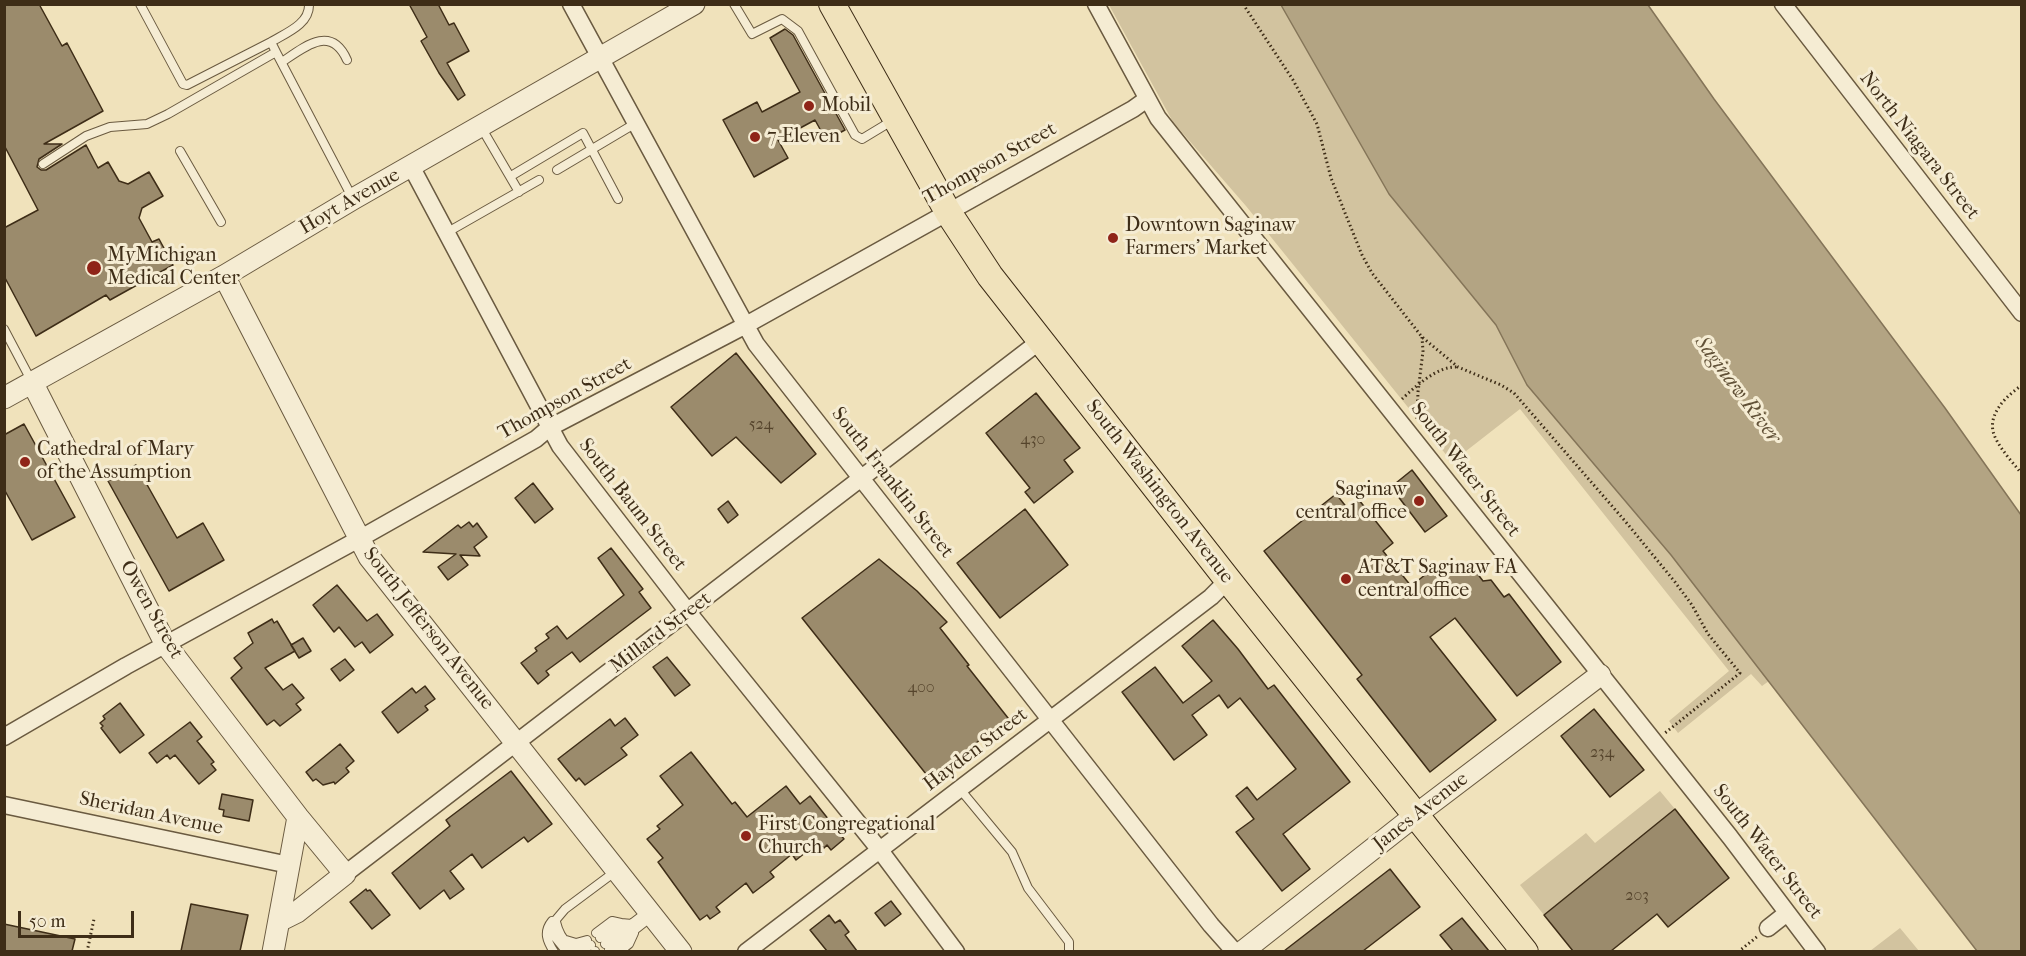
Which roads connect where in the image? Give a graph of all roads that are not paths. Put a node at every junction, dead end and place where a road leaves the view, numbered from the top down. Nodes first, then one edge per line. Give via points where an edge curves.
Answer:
1 (140, 4) edge
2 (309, 4) edge
3 (571, 4) edge
4 (694, 4) edge
5 (734, 4) edge
6 (832, 4) edge
7 (1096, 4) edge
8 (1783, 4) edge
9 (271, 42) junction
10 (276, 52) junction
11 (600, 58) junction
12 (347, 60) dead end
13 (282, 62) junction
14 (1147, 99) junction
15 (895, 119) junction
16 (636, 123) junction
17 (481, 126) junction
18 (592, 149) junction
19 (180, 151) dead end
20 (43, 164) dead end
21 (411, 166) junction
22 (557, 170) dead end
23 (511, 176) junction
24 (539, 180) dead end
25 (519, 192) junction
26 (353, 199) junction
27 (618, 199) dead end
28 (948, 212) junction
29 (220, 222) dead end
30 (446, 233) junction
31 (224, 276) junction
32 (2022, 313) edge
33 (746, 325) junction
34 (4, 329) edge
35 (1040, 341) junction
36 (32, 382) junction
37 (4, 398) edge
38 (549, 428) junction
39 (861, 478) junction
40 (359, 539) junction
41 (1228, 580) junction
42 (688, 612) junction
43 (166, 645) junction
44 (1600, 675) junction
45 (1051, 720) junction
46 (4, 737) edge
47 (517, 743) junction
48 (959, 788) junction
49 (4, 805) edge
50 (1417, 814) junction
51 (298, 817) junction
52 (879, 849) junction
53 (289, 866) junction
54 (617, 870) junction
55 (345, 874) junction
56 (566, 909) junction
57 (650, 913) junction
58 (1787, 913) junction
59 (558, 916) junction
60 (279, 921) junction
61 (634, 927) junction
62 (1768, 928) road end
63 (603, 942) edge
64 (592, 947) edge
65 (273, 951) edge
66 (554, 951) edge
67 (567, 951) edge
68 (619, 951) edge
69 (681, 951) edge
70 (746, 951) edge
71 (956, 951) edge
72 (1069, 951) edge
73 (1235, 951) edge
74 (1242, 951) edge
75 (1525, 951) edge
76 (1817, 951) edge

1 - 9 lane via 183,84
2 - 9 lane via 304,21
3 - 11 street, South Franklin Street
4 - 11 street, Hoyt Avenue
5 - 15 lane via 752,34 782,19 798,32 855,135 862,139
6 - 15 main road, South Washington Avenue
7 - 14 street, South Water Street
8 - 32 street, North Niagara Street
9 - 10 lane
10 - 13 lane
10 - 20 lane via 168,114 147,124 110,127 86,136
11 - 16 street, South Franklin Street
11 - 17 street, Hoyt Avenue
12 - 13 lane via 337,45 324,40
13 - 26 lane
14 - 28 street, Thompson Street
14 - 44 street, South Water Street via 1158,118
15 - 28 main road, South Washington Avenue
16 - 18 lane
16 - 33 street, South Franklin Street
17 - 21 street, Hoyt Avenue
17 - 23 lane
18 - 22 lane
18 - 23 lane via 583,133
18 - 27 lane
19 - 29 lane
21 - 26 street, Hoyt Avenue
21 - 30 street, South Baum Street
23 - 25 lane
24 - 25 lane
25 - 30 lane
26 - 31 street, Hoyt Avenue
28 - 33 street, Thompson Street
28 - 35 main road, South Washington Avenue
30 - 38 street, South Baum Street
31 - 36 street, Hoyt Avenue
31 - 40 street, South Jefferson Avenue
33 - 38 street, Thompson Street
33 - 39 street, South Franklin Street via 756,344
34 - 36 lane
35 - 39 street, Millard Street
35 - 41 main road, South Washington Avenue
36 - 37 street, Hoyt Avenue
36 - 43 street, Owen Street
38 - 40 street, Thompson Street
38 - 42 street, South Baum Street
39 - 42 street, Millard Street
39 - 45 street, South Franklin Street
40 - 43 street, Thompson Street
40 - 47 street, South Jefferson Avenue via 369,557
41 - 45 street, Hayden Street
41 - 50 main road, South Washington Avenue
42 - 47 street, Millard Street
42 - 52 street, South Baum Street
43 - 46 street, Thompson Street
43 - 51 street, Owen Street
44 - 50 street, Janes Avenue
44 - 58 street, South Water Street
45 - 48 street, Hayden Street
45 - 73 street, South Franklin Street
47 - 54 street, South Jefferson Avenue
47 - 55 street, Millard Street
48 - 52 street, Hayden Street
48 - 72 lane via 1011,852 1028,888 1065,935
49 - 53 street, Sheridan Avenue
50 - 74 street, Janes Avenue
50 - 75 main road, South Washington Avenue
51 - 53 street
51 - 55 street, Owen Street
52 - 70 street, Hayden Street
52 - 71 street, South Baum Street
53 - 60 street
54 - 56 lane
54 - 57 street, South Jefferson Avenue
55 - 60 street, Millard Street via 297,912
56 - 59 lane
56 - 66 lane via 546,930
57 - 61 lane
57 - 69 street, South Jefferson Avenue
58 - 62 street
58 - 76 street, South Water Street
59 - 64 lane via 557,927 572,948
59 - 67 lane via 553,933
60 - 65 street
61 - 63 lane
61 - 63 lane via 621,922
61 - 68 lane via 629,944

